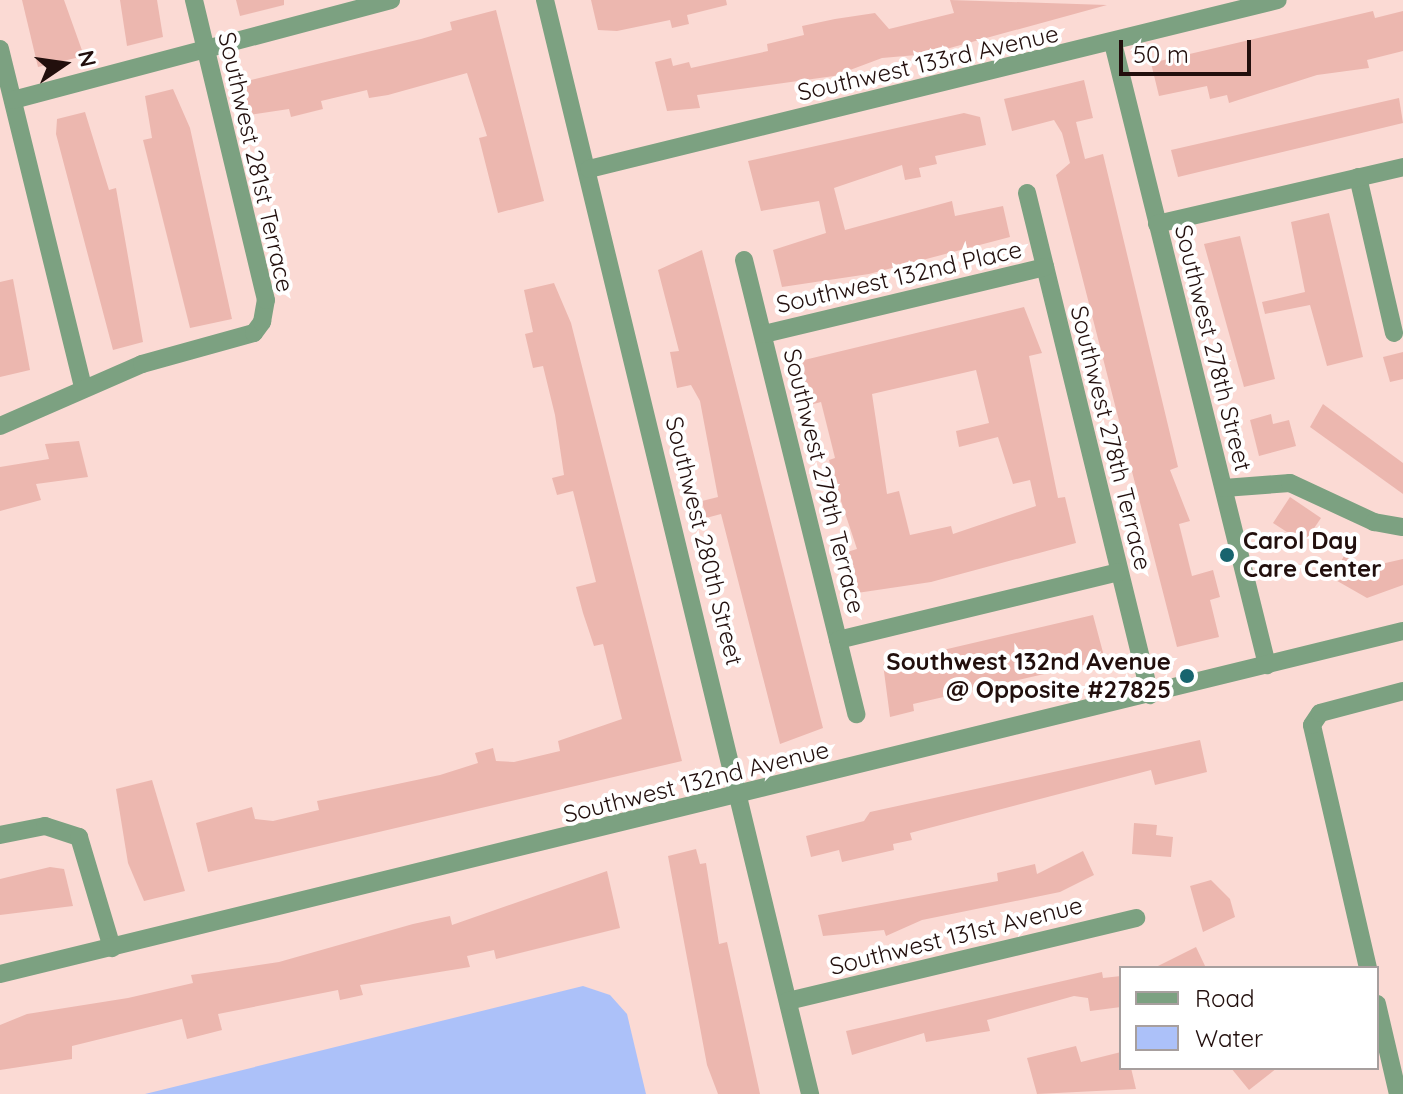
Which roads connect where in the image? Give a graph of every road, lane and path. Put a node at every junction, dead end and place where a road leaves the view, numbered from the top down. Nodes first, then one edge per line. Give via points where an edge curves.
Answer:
1 (194, 0) edge
2 (391, 0) edge
3 (545, 0) edge
4 (1278, 0) edge
5 (1235, 5) edge
6 (1113, 43) junction
7 (0, 49) edge
8 (206, 49) junction
9 (13, 100) junction
10 (1403, 167) edge
11 (589, 169) junction
12 (1358, 177) junction
13 (1027, 193) dead end
14 (1157, 224) junction
15 (744, 260) dead end
16 (1045, 267) junction
17 (1394, 333) dead end
18 (764, 334) junction
19 (83, 388) junction
20 (0, 426) edge
21 (1224, 488) junction
22 (1403, 527) edge
23 (1119, 572) junction
24 (1403, 631) edge
25 (838, 640) junction
26 (1267, 665) junction
27 (1403, 691) edge
28 (1150, 695) junction
29 (856, 714) dead end
30 (742, 796) junction
31 (0, 835) edge
32 (1136, 918) dead end
33 (112, 948) junction
34 (1368, 966) edge
35 (0, 974) edge
36 (788, 1001) junction
37 (1379, 1013) edge
38 (810, 1094) edge
39 (1398, 1094) edge

1 - 8 street, Southwest 281st Terrace
2 - 8 street
3 - 11 street, Southwest 280th Street
4 - 5 street, Southwest 133rd Avenue
5 - 6 street, Southwest 133rd Avenue
6 - 11 street, Southwest 133rd Avenue
6 - 14 street, Southwest 278th Street
7 - 9 street
8 - 9 street
8 - 19 street, Southwest 281st Terrace via 266,300 254,333
9 - 19 street
10 - 12 street
11 - 30 street, Southwest 280th Street
12 - 14 street
12 - 17 street
13 - 16 street, Southwest 278th Terrace
14 - 21 street, Southwest 278th Street
15 - 18 street, Southwest 279th Terrace
16 - 18 street, Southwest 132nd Place
16 - 23 street, Southwest 278th Terrace
18 - 25 street, Southwest 279th Terrace
19 - 20 street
21 - 22 street via 1290,483 1374,522
21 - 26 street, Southwest 278th Street
23 - 25 street
23 - 28 street, Southwest 278th Terrace
24 - 26 street, Southwest 132nd Avenue
25 - 29 street, Southwest 279th Terrace
26 - 28 street, Southwest 132nd Avenue
27 - 34 street via 1320,713 1312,725
28 - 30 street, Southwest 132nd Avenue
30 - 33 street, Southwest 132nd Avenue
30 - 36 street, Southwest 280th Street
31 - 33 street via 45,826 79,837
32 - 36 street, Southwest 131st Avenue
33 - 35 street, Southwest 132nd Avenue
36 - 38 street, Southwest 280th Street
37 - 39 street

